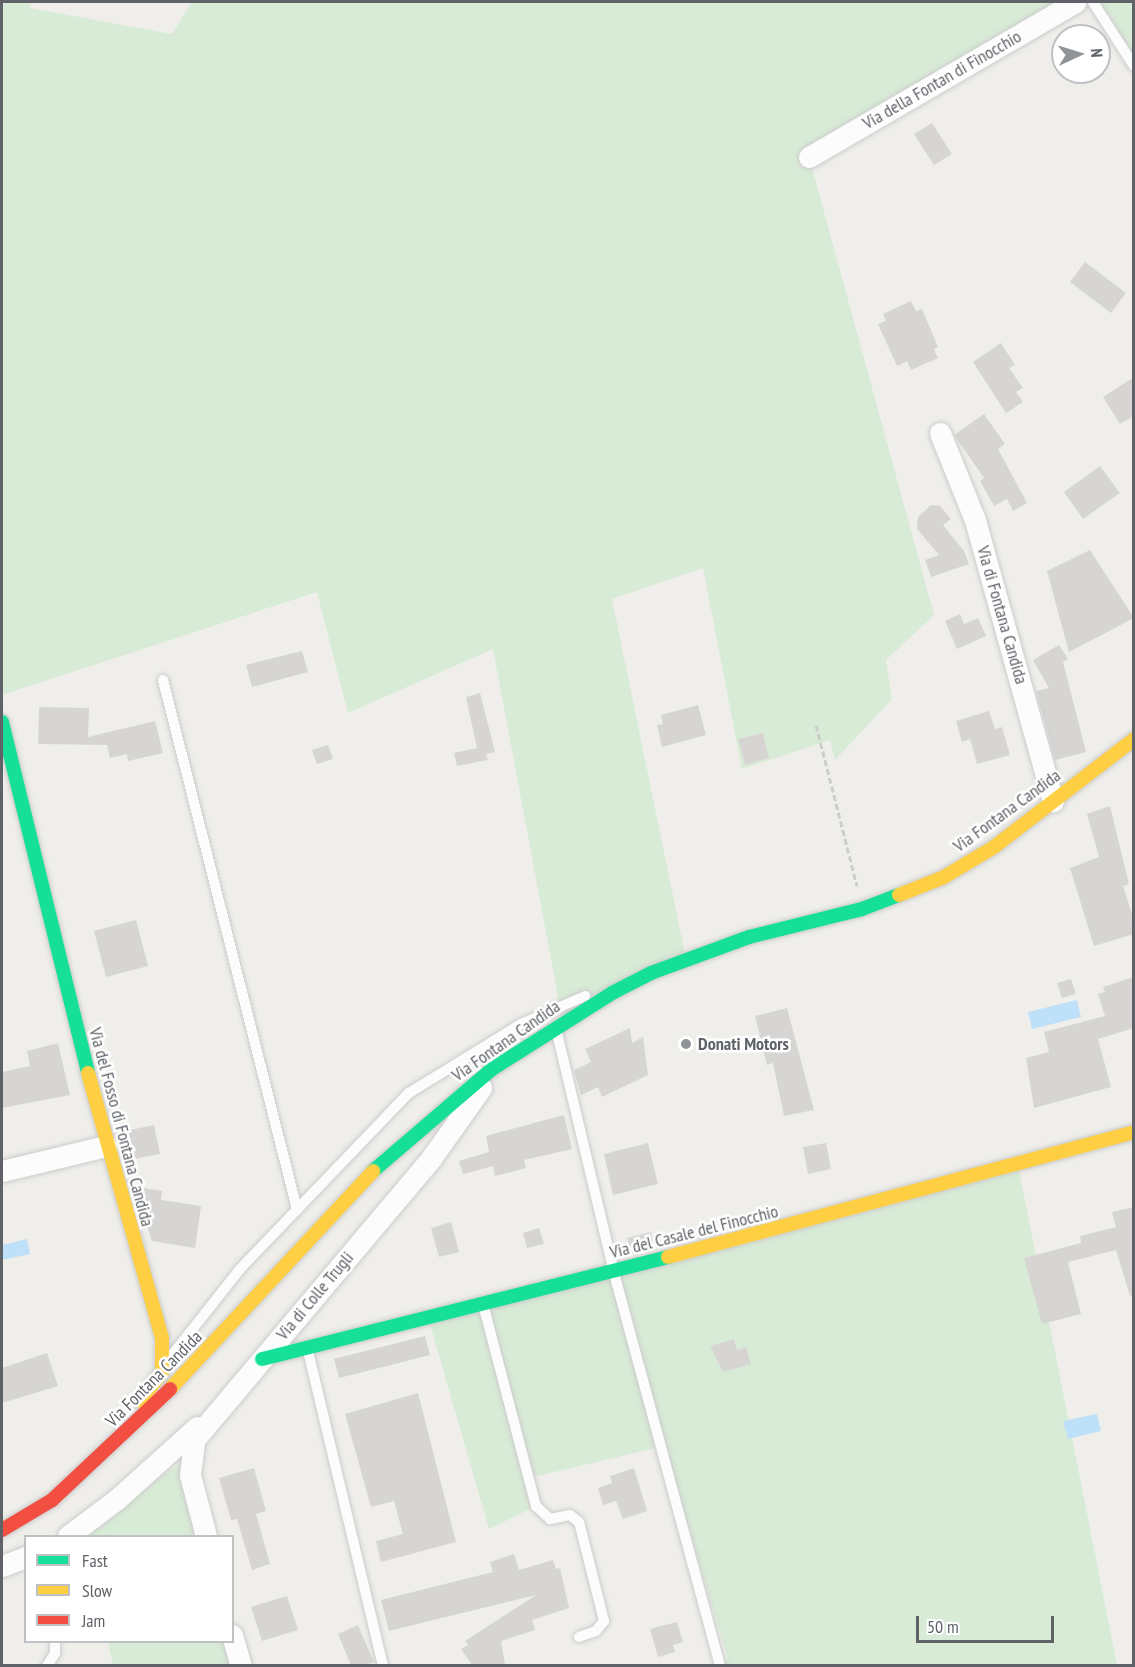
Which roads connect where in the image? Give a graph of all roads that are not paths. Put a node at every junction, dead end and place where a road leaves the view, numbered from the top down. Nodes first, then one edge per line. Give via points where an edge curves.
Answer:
1 (1075, 2) edge
2 (1093, 2) edge
3 (1134, 66) edge
4 (809, 157) dead end
5 (940, 433) dead end
6 (163, 680) dead end
7 (2, 722) edge
8 (1134, 739) edge
9 (1053, 801) junction
10 (623, 986) junction
11 (556, 1028) junction
12 (492, 1069) junction
13 (1134, 1132) edge
14 (106, 1146) junction
15 (2, 1171) edge
16 (297, 1209) junction
17 (613, 1270) junction
18 (483, 1303) junction
19 (307, 1348) junction
20 (262, 1359) junction
21 (163, 1368) junction
22 (226, 1400) junction
23 (94, 1440) dead end
24 (66, 1465) dead end
25 (52, 1500) junction
26 (2, 1530) edge
27 (69, 1535) edge
28 (206, 1535) edge
29 (24, 1558) edge
30 (2, 1566) edge
31 (579, 1637) dead end
32 (234, 1642) edge
33 (55, 1643) edge
34 (47, 1665) edge
35 (241, 1665) edge
36 (383, 1665) edge
37 (720, 1665) edge

1 - 4 street, Via della Fontan di Finocchio
2 - 3 lane
5 - 9 street, Via di Fontana Candida via 975,520
6 - 16 lane
7 - 14 street, Via del Fosso di Fontana Candida
8 - 9 street, Via Fontana Candida
9 - 10 street, Via Fontana Candida via 957,870 862,909 725,945
10 - 11 street, Via Fontana Candida
10 - 16 lane via 585,996 536,1017 413,1089
11 - 12 street, Via Fontana Candida
11 - 17 lane
12 - 20 street, Via di Colle Trugli via 432,1157
12 - 25 street, Via Fontana Candida via 367,1176 162,1400
13 - 17 street, Via del Casale del Finocchio
14 - 15 street
14 - 21 street, Via del Fosso di Fontana Candida via 162,1338
16 - 21 lane via 226,1284
17 - 18 street, Via del Casale del Finocchio
17 - 37 lane
18 - 19 street, Via del Casale del Finocchio
18 - 31 lane via 536,1506 550,1519 570,1515 579,1522 604,1621 596,1632
19 - 20 street, Via del Casale del Finocchio
19 - 36 lane
20 - 22 street, Via di Colle Trugli
21 - 23 street via 148,1394
22 - 27 street via 133,1485
22 - 28 street, Via di Colle Trugli via 197,1435 190,1452 190,1475
24 - 25 street
25 - 26 street, Via Fontana Candida
29 - 30 street
32 - 35 street
33 - 34 lane via 53,1659

